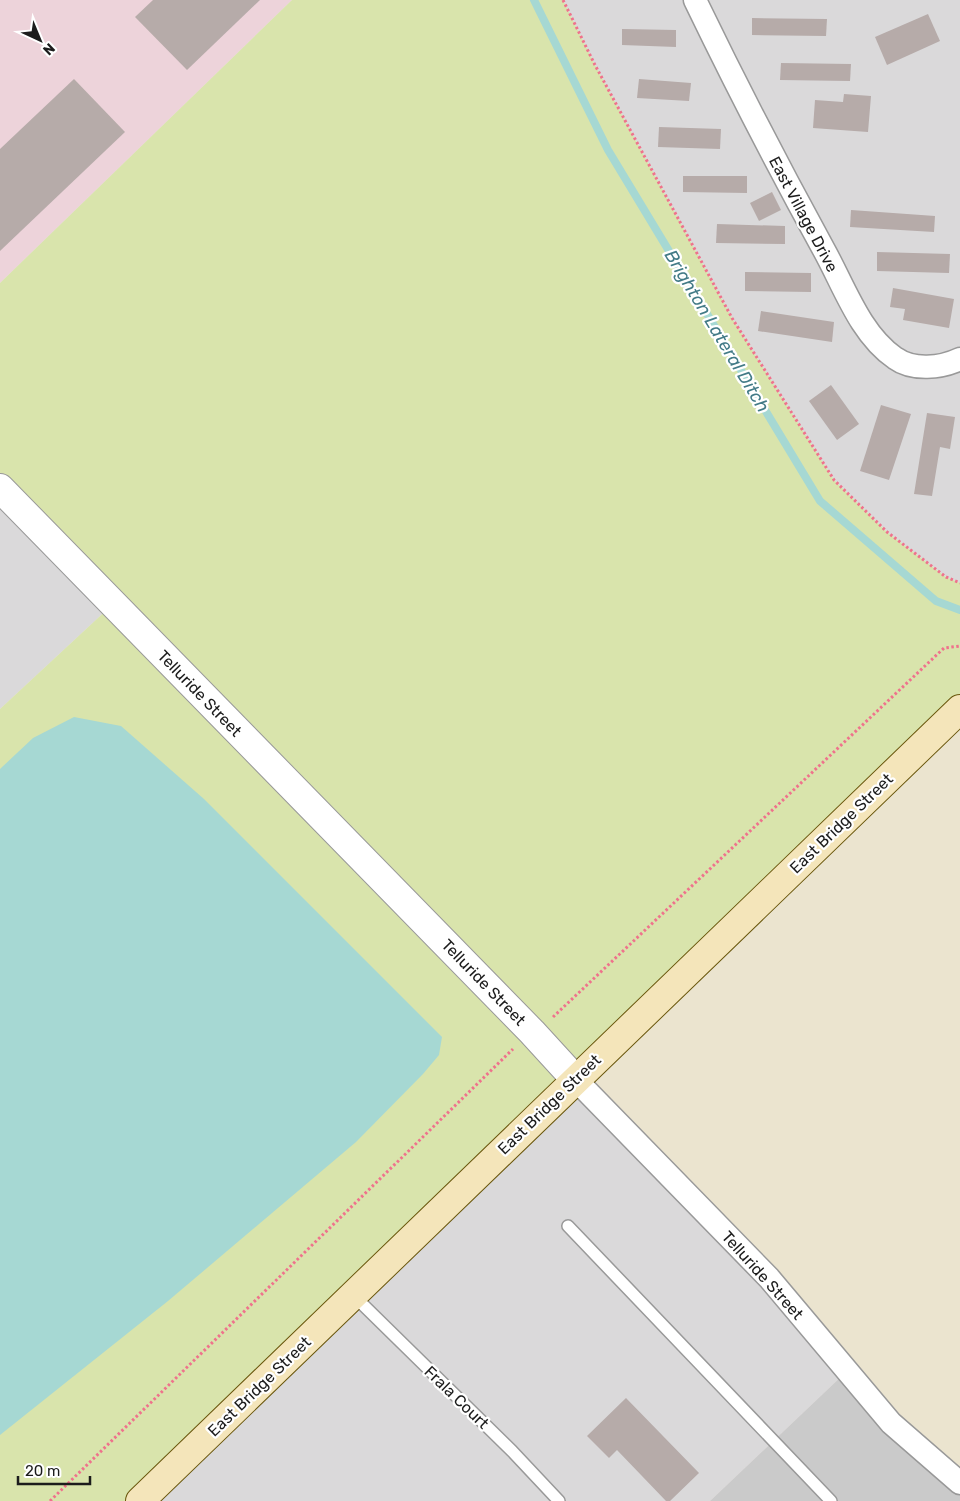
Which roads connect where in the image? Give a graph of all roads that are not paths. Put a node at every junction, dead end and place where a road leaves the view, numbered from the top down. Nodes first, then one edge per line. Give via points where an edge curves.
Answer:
1 (695, 0) edge
2 (960, 359) edge
3 (0, 488) edge
4 (960, 709) edge
5 (575, 1079) junction
6 (568, 1226) dead end
7 (353, 1295) junction
8 (960, 1482) edge
9 (140, 1501) edge
10 (559, 1501) edge
11 (831, 1501) edge

1 - 2 street, East Village Drive via 753,120 867,330 895,358 906,363 933,367
3 - 5 street, Telluride Street
4 - 5 main road, East Bridge Street
5 - 7 main road, East Bridge Street
5 - 8 street, Telluride Street via 769,1278 892,1423
6 - 11 lane
7 - 9 main road, East Bridge Street
7 - 10 lane, Frala Court via 512,1450

